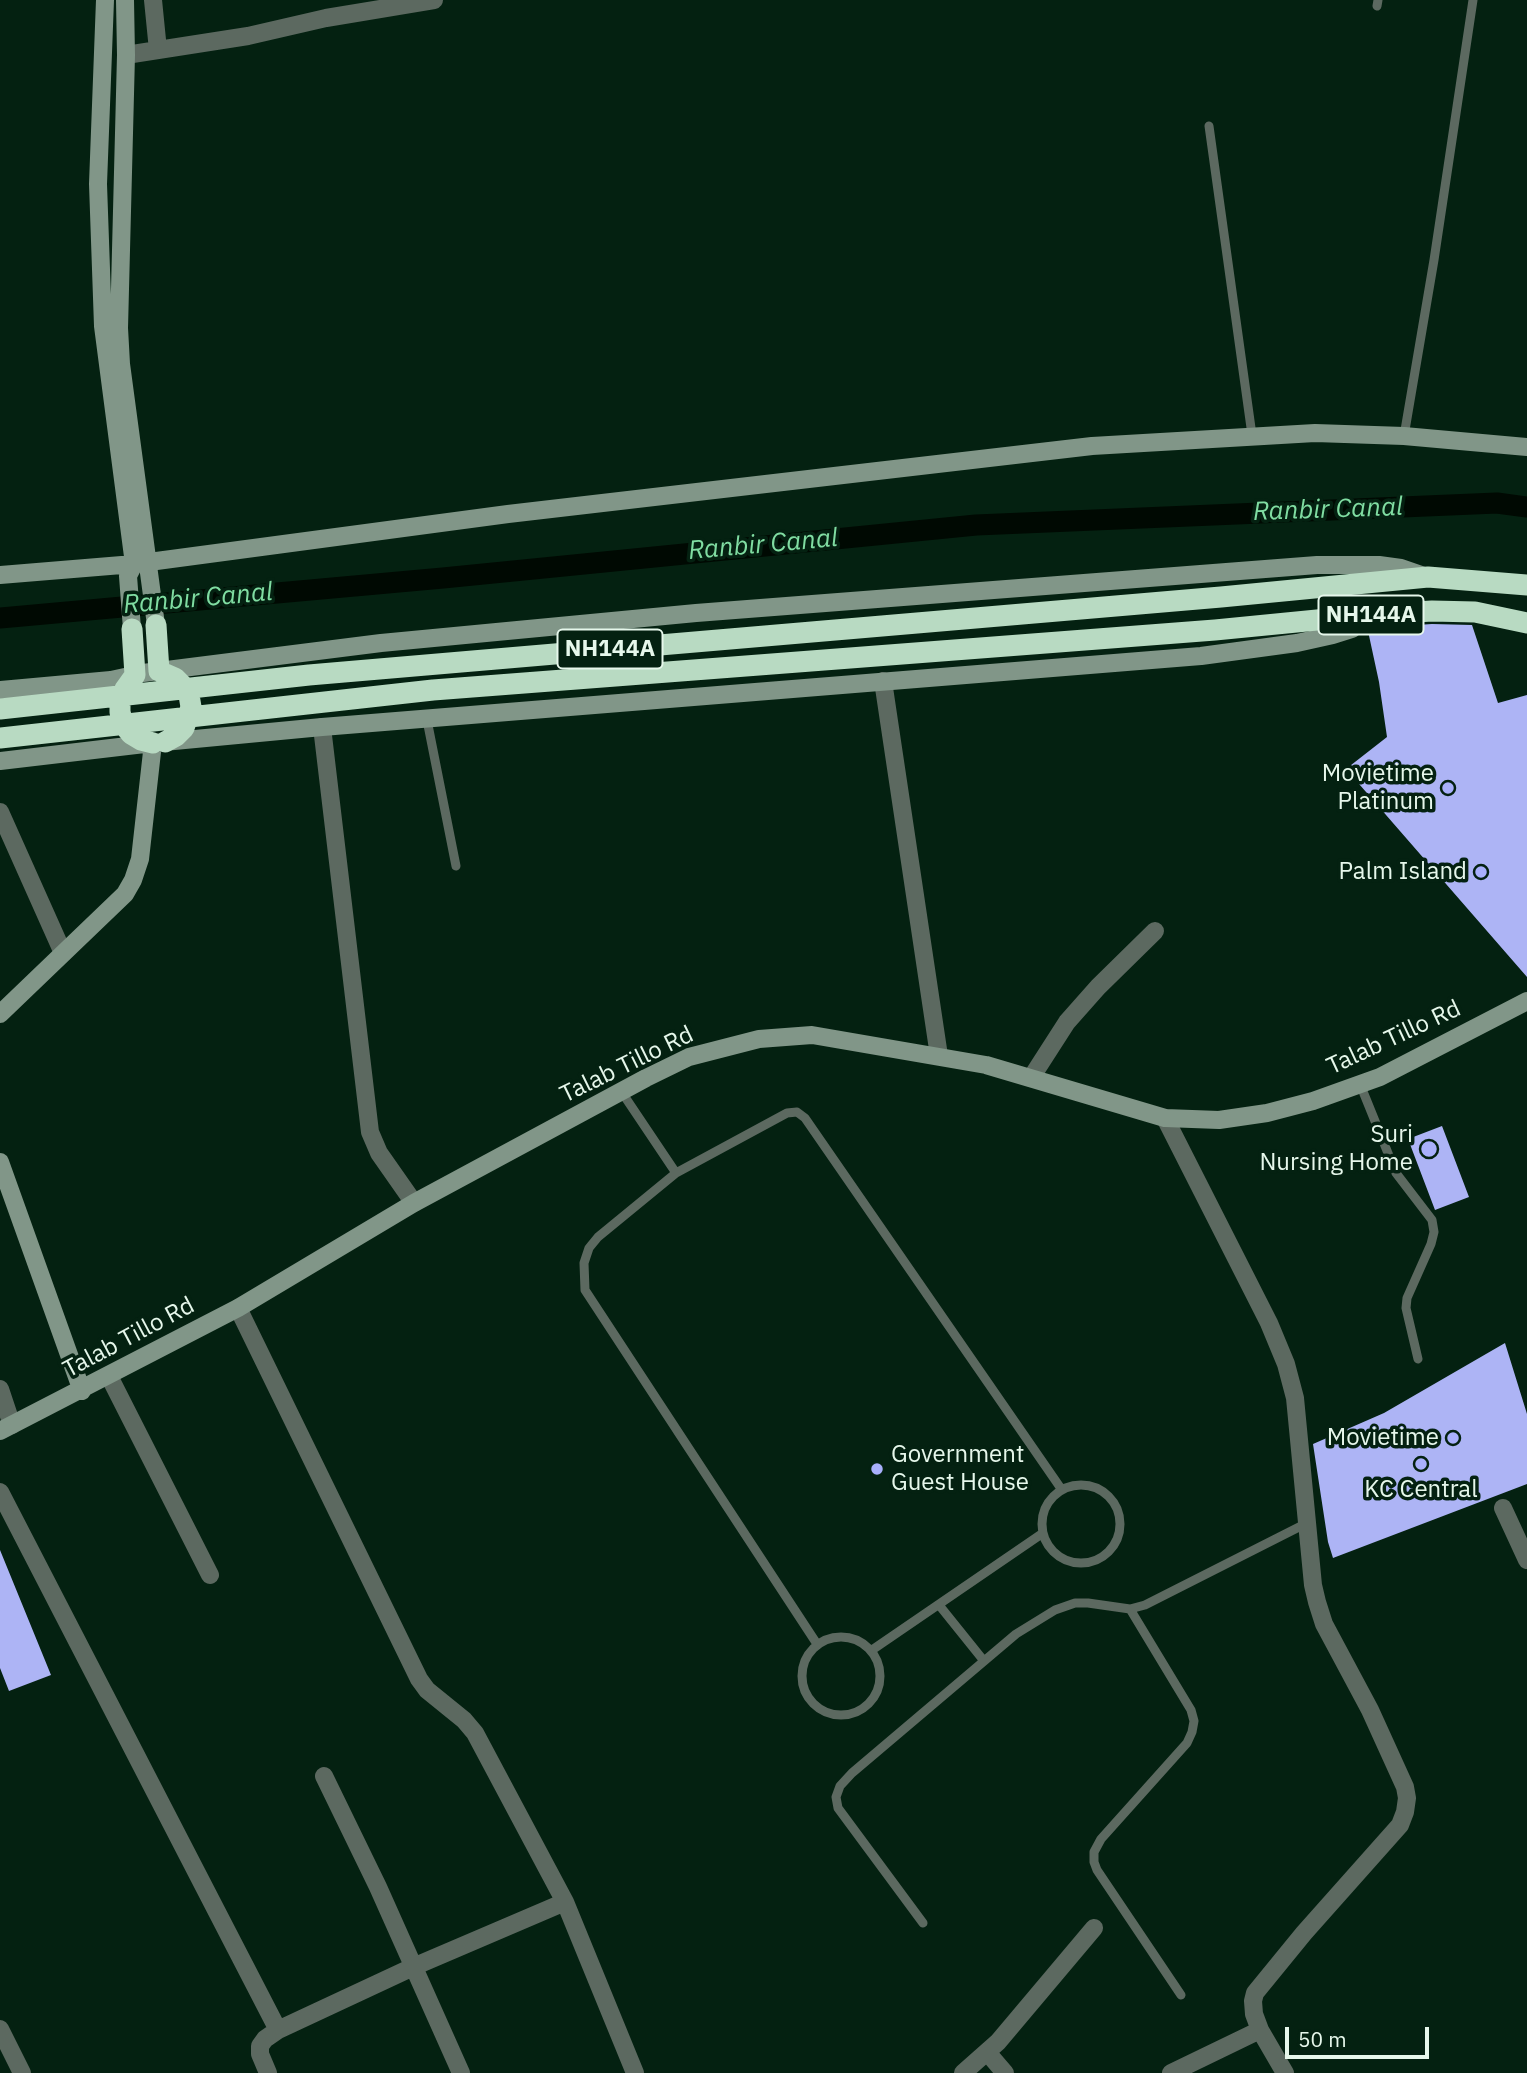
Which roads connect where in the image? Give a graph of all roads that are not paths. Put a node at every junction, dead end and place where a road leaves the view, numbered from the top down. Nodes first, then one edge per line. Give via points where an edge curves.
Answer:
1 (105, 0) edge
2 (125, 0) edge
3 (153, 0) edge
4 (322, 0) edge
5 (435, 0) edge
6 (1474, 0) edge
7 (326, 18) junction
8 (158, 50) junction
9 (126, 55) junction
10 (1209, 125) dead end
11 (1252, 435) junction
12 (1404, 436) junction
13 (1527, 447) edge
14 (139, 568) junction
15 (0, 575) edge
16 (1428, 577) junction
17 (1527, 585) edge
18 (1368, 615) junction
19 (1527, 623) edge
20 (156, 625) joint
21 (132, 629) joint
22 (159, 671) junction
23 (135, 675) junction
24 (883, 681) junction
25 (0, 690) edge
26 (0, 709) edge
27 (427, 720) junction
28 (322, 727) junction
29 (0, 738) edge
30 (159, 742) junction
31 (0, 761) edge
32 (0, 812) edge
33 (456, 866) dead end
34 (1155, 930) dead end
35 (64, 953) junction
36 (1527, 1001) edge
37 (0, 1014) edge
38 (939, 1056) junction
39 (1031, 1078) junction
40 (1360, 1084) junction
41 (621, 1091) junction
42 (1165, 1118) junction
43 (0, 1162) edge
44 (676, 1174) junction
45 (414, 1203) junction
46 (238, 1308) junction
47 (1418, 1359) dead end
48 (109, 1376) junction
49 (0, 1389) edge
50 (82, 1391) junction
51 (6, 1428) edge
52 (1062, 1490) junction
53 (0, 1492) edge
54 (1503, 1508) dead end
55 (1307, 1523) junction
56 (1043, 1533) junction
57 (1527, 1560) edge
58 (210, 1575) dead end
59 (939, 1605) junction
60 (1130, 1609) junction
61 (817, 1644) junction
62 (872, 1650) junction
63 (984, 1661) junction
64 (324, 1776) dead end
65 (565, 1902) junction
66 (923, 1923) dead end
67 (1094, 1928) dead end
68 (413, 1967) junction
69 (1181, 1995) dead end
70 (0, 2029) edge
71 (278, 2031) junction
72 (1260, 2031) junction
73 (987, 2052) junction
74 (22, 2073) edge
75 (268, 2073) edge
76 (461, 2073) edge
77 (635, 2073) edge
78 (963, 2073) edge
79 (1005, 2073) edge
80 (1171, 2073) edge
81 (1285, 2073) edge

1 - 14 street via 98,184 103,326
2 - 9 street
3 - 8 street
4 - 7 street
5 - 7 street
6 - 12 lane
7 - 8 street
8 - 9 street
9 - 14 street via 119,328
10 - 11 lane
11 - 12 street
11 - 14 street via 1092,446 508,514
12 - 13 street
14 - 15 street
14 - 20 street
14 - 21 street
16 - 17 highway, NH144A
16 - 22 street via 1379,565 1317,565 683,614 381,643
16 - 26 highway, NH144A via 309,675
18 - 19 highway, NH144A via 1475,612
18 - 24 street via 1352,629 1333,635 1213,655
18 - 29 highway, NH144A via 433,690
20 - 22 highway
21 - 23 highway
22 - 23 street
22 - 30 highway via 183,685 191,707 184,728
23 - 25 street
23 - 30 highway via 120,700 123,724 141,740
24 - 27 street
24 - 38 street
27 - 28 street
27 - 33 lane
28 - 30 street
28 - 45 street via 370,1132
30 - 31 street
30 - 35 street via 133,880 125,894
32 - 35 street
34 - 39 street via 1068,1022
35 - 37 street
36 - 40 street, Talab Tillo Rd
38 - 39 street, Talab Tillo Rd
38 - 41 street, Talab Tillo Rd via 812,1035 759,1039 689,1057
39 - 42 street, Talab Tillo Rd
40 - 42 street, Talab Tillo Rd via 1267,1113 1219,1120
40 - 47 lane via 1396,1173 1432,1220 1431,1244 1407,1298
41 - 44 lane
41 - 45 street, Talab Tillo Rd
42 - 55 street via 1286,1364 1295,1398
43 - 50 street
44 - 52 lane via 787,1113 797,1112 805,1118
44 - 61 lane via 589,1248 584,1263 585,1290
45 - 46 street, Talab Tillo Rd
46 - 48 street, Talab Tillo Rd
46 - 65 street via 414,1670 427,1690 475,1733
48 - 50 street, Talab Tillo Rd
48 - 58 street
49 - 51 street
50 - 51 street, Talab Tillo Rd
52 - 56 lane via 1045,1510
52 - 56 lane via 1087,1485 1100,1489 1118,1509 1119,1535 1103,1557 1077,1563 1055,1553
53 - 71 street
54 - 57 street
55 - 60 lane via 1157,1600
55 - 72 street via 1312,1585 1321,1614 1405,1787 1405,1812 1400,1825 1260,1985 1252,2001
56 - 59 lane
59 - 62 lane
59 - 63 lane
60 - 63 lane via 1076,1603 1055,1609
60 - 69 lane via 1194,1721 1187,1743 1101,1839 1094,1862
61 - 62 lane via 841,1636 854,1638
61 - 62 lane via 802,1666 804,1693 823,1712 836,1715 849,1715 871,1702 880,1678
63 - 66 lane via 852,1773 836,1797 838,1808
64 - 68 street
65 - 68 street
65 - 77 street
67 - 73 street
68 - 71 street
68 - 76 street
70 - 74 street
71 - 75 street via 260,2046
72 - 80 street
72 - 81 street
73 - 78 street
73 - 79 street

